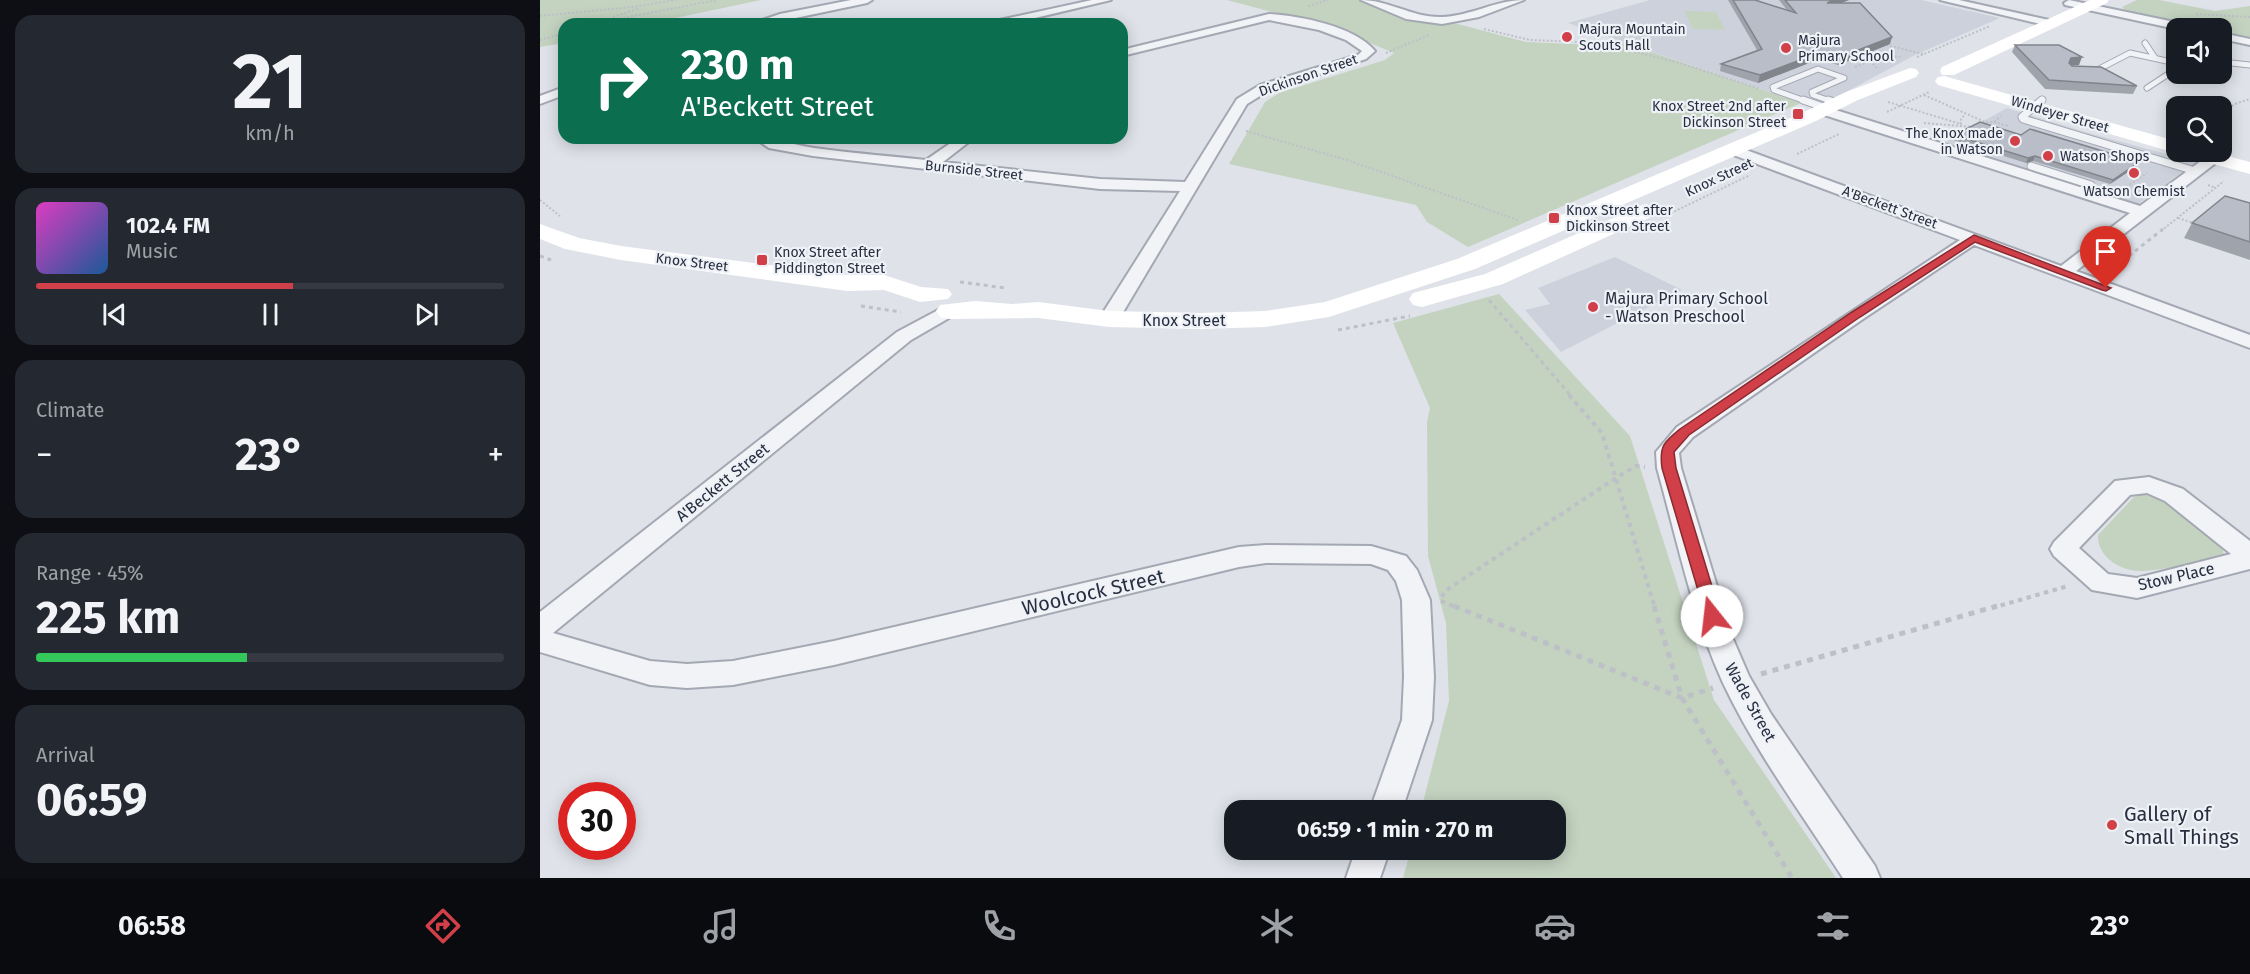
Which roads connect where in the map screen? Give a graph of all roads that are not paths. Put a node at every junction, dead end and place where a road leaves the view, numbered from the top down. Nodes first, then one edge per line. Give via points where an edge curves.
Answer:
1 (867, 0) edge
2 (1106, 0) edge
3 (1366, 0) edge
4 (1519, 0) edge
5 (1946, 0) edge
6 (2102, 0) edge
7 (2077, 3) edge
8 (774, 18) edge
9 (1023, 18) edge
10 (2041, 22) junction
11 (2166, 23) edge
12 (2232, 38) edge
13 (2250, 42) edge
14 (2145, 43) dead end
15 (1128, 52) edge
16 (2155, 58) junction
17 (2166, 61) edge
18 (2232, 63) edge
19 (2250, 65) edge
20 (2079, 70) edge
21 (1930, 73) junction
22 (2166, 76) edge
23 (2147, 88) dead end
24 (558, 93) edge
25 (540, 100) edge
26 (2038, 103) junction
27 (1832, 110) junction
28 (2166, 135) edge
29 (777, 144) edge
30 (959, 144) edge
31 (2166, 144) edge
32 (1732, 150) junction
33 (2166, 154) edge
34 (2232, 154) edge
35 (2232, 158) edge
36 (2250, 158) edge
37 (2192, 162) edge
38 (929, 165) junction
39 (1759, 165) junction
40 (2031, 166) edge
41 (2250, 168) edge
42 (1704, 184) dead end
43 (1190, 187) junction
44 (2079, 192) junction
45 (1665, 209) road end
46 (2142, 212) junction
47 (540, 231) edge
48 (1974, 238) junction
49 (2064, 272) junction
50 (938, 305) junction
51 (1329, 309) junction
52 (1109, 319) junction
53 (2250, 342) edge
54 (2250, 557) edge
55 (540, 628) edge
56 (540, 641) edge
57 (1389, 800) edge
58 (1369, 860) edge
59 (1363, 878) edge
60 (1863, 878) edge

1 - 8 street
2 - 9 street
3 - 4 street via 1426,21 1459,21
5 - 10 street
6 - 7 street, Knox Street
7 - 10 street, Knox Street
7 - 11 street
10 - 21 street, Knox Street
12 - 13 street
14 - 16 lane
15 - 43 street, Dickinson Street via 1269,17 1329,30 1367,48 1367,55 1264,88 1242,102
16 - 17 lane
16 - 20 lane via 2130,52 2097,70
18 - 19 lane
21 - 26 street, Windeyer Street
21 - 27 street, Knox Street via 1918,84
22 - 23 lane
24 - 25 street
26 - 28 street, Windeyer Street
26 - 31 street, Windeyer Street
26 - 33 lane via 2023,119
27 - 27 lane via 1774,90 1773,87 1818,69 1844,78 1812,92
27 - 32 street, Knox Street
27 - 39 street, Knox Street
27 - 44 street
29 - 38 street, Burnside Street via 790,149
30 - 38 street
32 - 39 street, A'Beckett Street
32 - 51 street, Knox Street via 1466,264
34 - 36 street
35 - 41 street
37 - 46 street
38 - 43 street, Burnside Street via 1100,184
39 - 42 street, Knox Street
39 - 48 street, A'Beckett Street
40 - 44 lane via 2091,186
43 - 52 street, Dickinson Street
44 - 46 street
45 - 51 street, Knox Street via 1476,285 1381,306
46 - 49 street
47 - 50 street, Knox Street via 573,244 621,253 847,283 865,291
48 - 49 street, A'Beckett Street
48 - 60 street, Wade Street via 1685,432 1667,452 1719,639 1737,681 1760,723
49 - 53 street, A'Beckett Street
50 - 52 street, Knox Street via 1012,312 1038,310
50 - 55 street, A'Beckett Street
51 - 52 street, Knox Street via 1265,319
54 - 54 street, Stow Place via 2136,588 2101,584 2063,549 2123,486 2149,486 2174,495
56 - 57 street, Woolcock Street via 650,673 733,673 1228,560 1266,554 1371,555 1397,563 1428,600 1417,720
58 - 59 street

